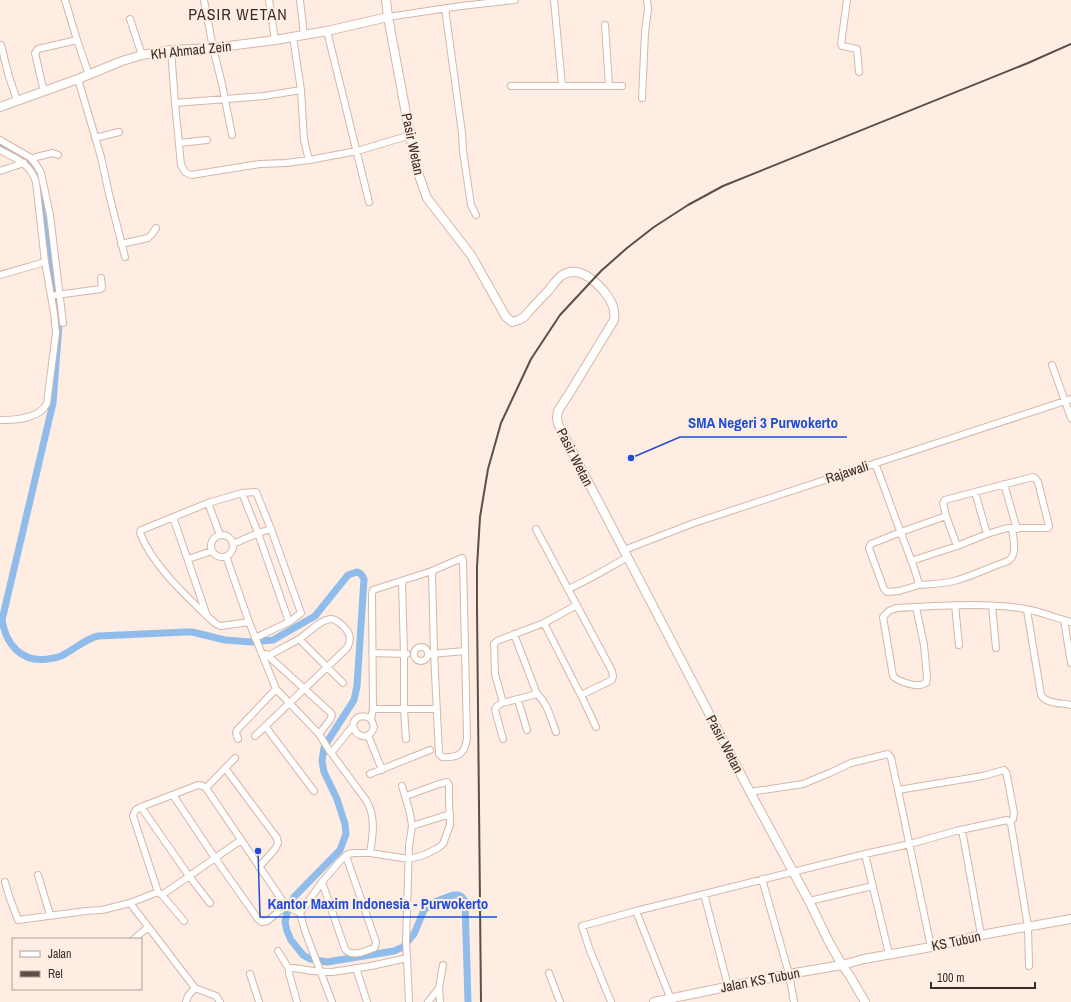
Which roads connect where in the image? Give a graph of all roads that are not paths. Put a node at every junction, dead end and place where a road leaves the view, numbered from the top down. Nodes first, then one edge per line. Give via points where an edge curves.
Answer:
1 (65, 0) edge
2 (204, 0) edge
3 (270, 0) edge
4 (300, 0) edge
5 (386, 0) edge
6 (515, 0) edge
7 (554, 0) edge
8 (648, 0) edge
9 (847, 0) edge
10 (445, 8) junction
11 (388, 17) junction
12 (130, 19) dead end
13 (605, 25) dead end
14 (327, 31) junction
15 (304, 35) junction
16 (293, 37) junction
17 (77, 40) junction
18 (275, 40) junction
19 (1, 45) dead end
20 (213, 48) junction
21 (171, 50) junction
22 (142, 55) junction
23 (859, 72) dead end
24 (89, 75) junction
25 (78, 80) junction
26 (511, 86) dead end
27 (562, 86) junction
28 (609, 86) junction
29 (622, 86) dead end
30 (301, 90) junction
31 (44, 92) junction
32 (224, 98) junction
33 (642, 98) dead end
34 (17, 100) junction
35 (174, 103) junction
36 (0, 107) edge
37 (119, 132) dead end
38 (232, 135) dead end
39 (410, 135) junction
40 (95, 138) junction
41 (0, 140) edge
42 (207, 140) dead end
43 (179, 142) junction
44 (0, 150) edge
45 (357, 151) junction
46 (58, 155) dead end
47 (32, 160) junction
48 (309, 160) junction
49 (24, 163) junction
50 (0, 171) edge
51 (369, 202) dead end
52 (476, 215) dead end
53 (156, 228) dead end
54 (121, 244) junction
55 (125, 257) dead end
56 (45, 262) junction
57 (0, 275) edge
58 (101, 278) dead end
59 (55, 295) junction
60 (63, 323) dead end
61 (1052, 365) dead end
62 (1068, 400) edge
63 (1071, 418) edge
64 (0, 420) edge
65 (875, 463) junction
66 (1004, 484) junction
67 (974, 492) junction
68 (242, 493) junction
69 (208, 504) junction
70 (946, 516) junction
71 (173, 517) junction
72 (1014, 528) junction
73 (271, 529) junction
74 (536, 529) dead end
75 (900, 532) junction
76 (258, 533) junction
77 (987, 534) junction
78 (220, 535) junction
79 (233, 544) junction
80 (957, 546) junction
81 (624, 550) junction
82 (212, 551) junction
83 (226, 556) junction
84 (628, 557) junction
85 (188, 559) junction
86 (911, 561) junction
87 (432, 571) junction
88 (402, 581) junction
89 (919, 585) junction
90 (568, 588) junction
91 (577, 605) junction
92 (955, 605) junction
93 (992, 606) junction
94 (916, 607) junction
95 (1027, 610) junction
96 (207, 616) junction
97 (1064, 620) junction
98 (249, 622) junction
99 (289, 622) junction
100 (544, 622) junction
101 (1071, 622) edge
102 (514, 634) junction
103 (256, 639) junction
104 (300, 639) junction
105 (959, 645) dead end
106 (996, 648) dead end
107 (260, 650) junction
108 (465, 651) junction
109 (372, 653) junction
110 (404, 654) junction
111 (414, 654) junction
112 (431, 654) junction
113 (268, 656) junction
114 (1071, 663) edge
115 (328, 667) junction
116 (343, 683) dead end
117 (276, 689) junction
118 (304, 689) junction
119 (537, 694) junction
120 (581, 694) junction
121 (518, 700) junction
122 (290, 703) junction
123 (503, 703) junction
124 (1071, 705) edge
125 (373, 709) junction
126 (404, 710) junction
127 (436, 710) junction
128 (371, 719) junction
129 (266, 726) junction
130 (353, 726) junction
131 (596, 728) dead end
132 (527, 730) dead end
133 (556, 732) dead end
134 (319, 734) junction
135 (368, 735) junction
136 (255, 736) dead end
137 (238, 739) dead end
138 (406, 739) dead end
139 (502, 739) dead end
140 (430, 750) dead end
141 (330, 751) junction
142 (235, 758) dead end
143 (225, 768) junction
144 (382, 770) junction
145 (370, 774) dead end
146 (402, 786) dead end
147 (206, 788) junction
148 (898, 790) junction
149 (314, 791) dead end
150 (750, 792) junction
151 (173, 795) junction
152 (406, 796) junction
153 (141, 807) junction
154 (450, 814) junction
155 (1010, 822) junction
156 (412, 826) junction
157 (962, 830) junction
158 (241, 840) junction
159 (910, 844) junction
160 (370, 853) junction
161 (865, 854) junction
162 (346, 856) junction
163 (215, 858) junction
164 (409, 859) junction
165 (259, 867) junction
166 (793, 872) junction
167 (38, 875) dead end
168 (189, 876) junction
169 (762, 879) junction
170 (5, 882) dead end
171 (322, 882) junction
172 (873, 886) junction
173 (160, 893) junction
174 (704, 894) junction
175 (809, 901) junction
176 (130, 903) junction
177 (210, 903) dead end
178 (287, 906) junction
179 (636, 911) junction
180 (297, 912) junction
181 (50, 915) junction
182 (1071, 919) edge
183 (184, 921) dead end
184 (148, 927) junction
185 (1028, 927) junction
186 (981, 936) junction
187 (135, 938) edge
188 (931, 947) junction
189 (278, 951) dead end
190 (889, 954) junction
191 (407, 956) junction
192 (443, 965) dead end
193 (842, 965) junction
194 (1029, 966) dead end
195 (356, 968) junction
196 (289, 969) junction
197 (321, 970) junction
198 (549, 973) dead end
199 (250, 974) dead end
200 (789, 974) junction
201 (728, 986) junction
202 (195, 988) junction
203 (439, 988) junction
204 (671, 1000) edge
205 (186, 1002) edge
206 (220, 1002) edge
207 (259, 1002) edge
208 (297, 1002) edge
209 (332, 1002) edge
210 (367, 1002) edge
211 (409, 1002) edge
212 (428, 1002) edge
213 (440, 1002) edge
214 (560, 1002) edge
215 (611, 1002) edge
216 (654, 1002) edge
217 (794, 1002) edge
218 (865, 1002) edge

1 - 17 street
2 - 20 street
3 - 18 street
4 - 15 street
5 - 11 street, Pasir Wetan
6 - 10 street
7 - 27 street
8 - 33 street
9 - 23 street via 841,44 857,49
10 - 11 street
10 - 52 street via 471,205
11 - 14 street, KH Ahmad Zein
11 - 39 street, Pasir Wetan
12 - 22 street
13 - 28 street
14 - 15 street, KH Ahmad Zein
14 - 45 street
15 - 16 street, KH Ahmad Zein
16 - 18 street, KH Ahmad Zein
16 - 30 street
17 - 24 street
17 - 31 street via 38,49 35,53
18 - 20 street, KH Ahmad Zein
19 - 34 street
20 - 21 street, KH Ahmad Zein
20 - 32 street
21 - 22 street, KH Ahmad Zein
21 - 35 street
22 - 24 street, KH Ahmad Zein
24 - 25 street, KH Ahmad Zein
25 - 31 street, KH Ahmad Zein
25 - 40 street
26 - 27 street
27 - 28 street
28 - 29 street
30 - 32 street via 264,96
30 - 48 street via 304,140
31 - 34 street, KH Ahmad Zein
32 - 35 street
32 - 38 street
34 - 36 street, KH Ahmad Zein
35 - 43 street
37 - 40 street
39 - 45 street
39 - 81 street, Pasir Wetan via 416,167 428,198 471,255 509,320 513,322 524,317 560,277 568,272 575,271 587,276 613,303 614,320 557,416 558,424
40 - 54 street
41 - 47 street
42 - 43 street
43 - 48 street via 181,165 185,172 191,175 260,164
44 - 49 street
45 - 48 street
45 - 51 street
46 - 47 street via 53,152
47 - 59 street via 42,178 50,215
49 - 50 street
49 - 56 street via 36,182
53 - 54 street via 148,238
54 - 55 street
56 - 57 street
56 - 59 street
58 - 59 street via 101,289
59 - 60 street
59 - 64 street via 56,333 46,407 28,417
61 - 62 street
62 - 63 street
62 - 65 street, Rajawali
65 - 75 street
65 - 81 street, Rajawali via 694,523
66 - 67 street
66 - 72 street
66 - 72 street via 1035,478 1040,487 1049,527
67 - 70 street via 944,501
67 - 77 street
68 - 69 street
68 - 73 street via 256,492
68 - 76 street
69 - 71 street
69 - 78 street
70 - 75 street
70 - 80 street
71 - 85 street
71 - 96 street via 141,530 140,533 150,554
72 - 77 street
72 - 89 street via 1014,554 1008,561 944,584
73 - 76 street
73 - 99 street via 301,613
74 - 90 street
75 - 86 street
75 - 89 street via 874,542 869,546 870,551 885,591 900,591
76 - 79 street
76 - 99 street
77 - 80 street
78 - 79 street via 230,538
78 - 82 street via 212,542
79 - 83 street via 232,552
80 - 86 street
81 - 84 street, Pasir Wetan
82 - 83 street via 219,557
82 - 85 street
83 - 98 street
84 - 90 street via 594,577
84 - 150 street, Pasir Wetan
85 - 96 street
86 - 89 street
87 - 88 street
87 - 108 street via 463,559
87 - 112 street
88 - 109 street via 373,590
88 - 110 street
90 - 91 street
91 - 100 street
91 - 120 street via 613,676 612,680
92 - 93 street
92 - 94 street
92 - 105 street
93 - 95 street
93 - 106 street
94 - 94 street via 927,676 926,683 920,685 900,681 893,676 883,617 889,610
95 - 97 street
95 - 124 street via 1041,695 1048,701
96 - 98 street via 221,626
97 - 101 street
97 - 114 street
98 - 103 street
99 - 103 street
100 - 102 street
100 - 120 street
102 - 119 street
102 - 123 street via 494,644 495,674
103 - 107 street
104 - 113 street
104 - 115 street
104 - 115 street via 330,618 345,628 351,642
107 - 113 street
107 - 117 street
108 - 112 street
108 - 127 street via 467,738 464,750 456,756 442,757 439,754
109 - 110 street
109 - 125 street
110 - 111 street
110 - 126 street
111 - 112 street via 416,649 421,647
111 - 112 street via 416,660 422,662
112 - 127 street
113 - 118 street
115 - 116 street
115 - 118 street
117 - 122 street
117 - 137 street via 237,730
118 - 122 street
118 - 134 street via 331,713 330,720
119 - 121 street
119 - 133 street via 546,706
120 - 131 street
121 - 123 street
121 - 132 street
122 - 129 street
122 - 134 street
123 - 139 street via 495,707
125 - 126 street
125 - 128 street
126 - 127 street
126 - 138 street
128 - 130 street via 359,716
128 - 135 street via 374,727
129 - 136 street
129 - 149 street
130 - 135 street via 358,735
130 - 141 street
134 - 141 street
135 - 144 street
140 - 144 street
141 - 160 street via 370,806 373,830
142 - 143 street
143 - 147 street
143 - 165 street via 277,838 278,844 275,849
144 - 145 street
146 - 152 street
147 - 151 street via 198,785
147 - 158 street
148 - 150 street via 888,754 850,763 802,784
148 - 155 street via 983,776 1004,770 1014,813
148 - 159 street
150 - 166 street, Pasir Wetan
151 - 153 street
151 - 163 street
152 - 154 street via 447,782 450,789
152 - 156 street
153 - 168 street
153 - 173 street via 135,810 133,816
154 - 156 street
154 - 164 street via 450,825 443,844 424,855
155 - 157 street via 1003,820
155 - 185 street
156 - 164 street
157 - 159 street
157 - 186 street
158 - 163 street
158 - 165 street
159 - 161 street
159 - 188 street
160 - 162 street
160 - 164 street
161 - 166 street
161 - 172 street
162 - 171 street
162 - 171 street via 376,942 374,948 354,954 345,949
163 - 168 street
163 - 178 street via 262,922
164 - 191 street
165 - 178 street
166 - 169 street
166 - 175 street, Pasir Wetan
167 - 181 street
168 - 173 street
168 - 177 street
169 - 174 street
169 - 200 street
170 - 181 street via 18,920
171 - 180 street
172 - 175 street
172 - 190 street
173 - 176 street
173 - 183 street
174 - 179 street
174 - 201 street
175 - 193 street, Pasir Wetan
176 - 181 street via 102,910
176 - 184 street
178 - 180 street
179 - 204 street
179 - 215 street via 582,926
180 - 197 street
182 - 185 street, KS Tubun
184 - 187 street
184 - 202 street
185 - 186 street, KS Tubun
185 - 194 street
186 - 188 street, KS Tubun
188 - 190 street, KS Tubun
189 - 196 street
190 - 193 street, KS Tubun
191 - 195 street
191 - 211 street
192 - 203 street
193 - 200 street, Jalan KS Tubun
193 - 218 street, Pasir Wetan
195 - 197 street via 332,972
195 - 210 street
196 - 197 street
196 - 208 street
197 - 209 street
198 - 214 street
199 - 207 street
200 - 201 street, Jalan KS Tubun
200 - 217 street
201 - 204 street, Jalan KS Tubun
202 - 205 street
202 - 206 street via 216,996
203 - 212 street
203 - 213 street
204 - 216 street, Jalan KS Tubun

